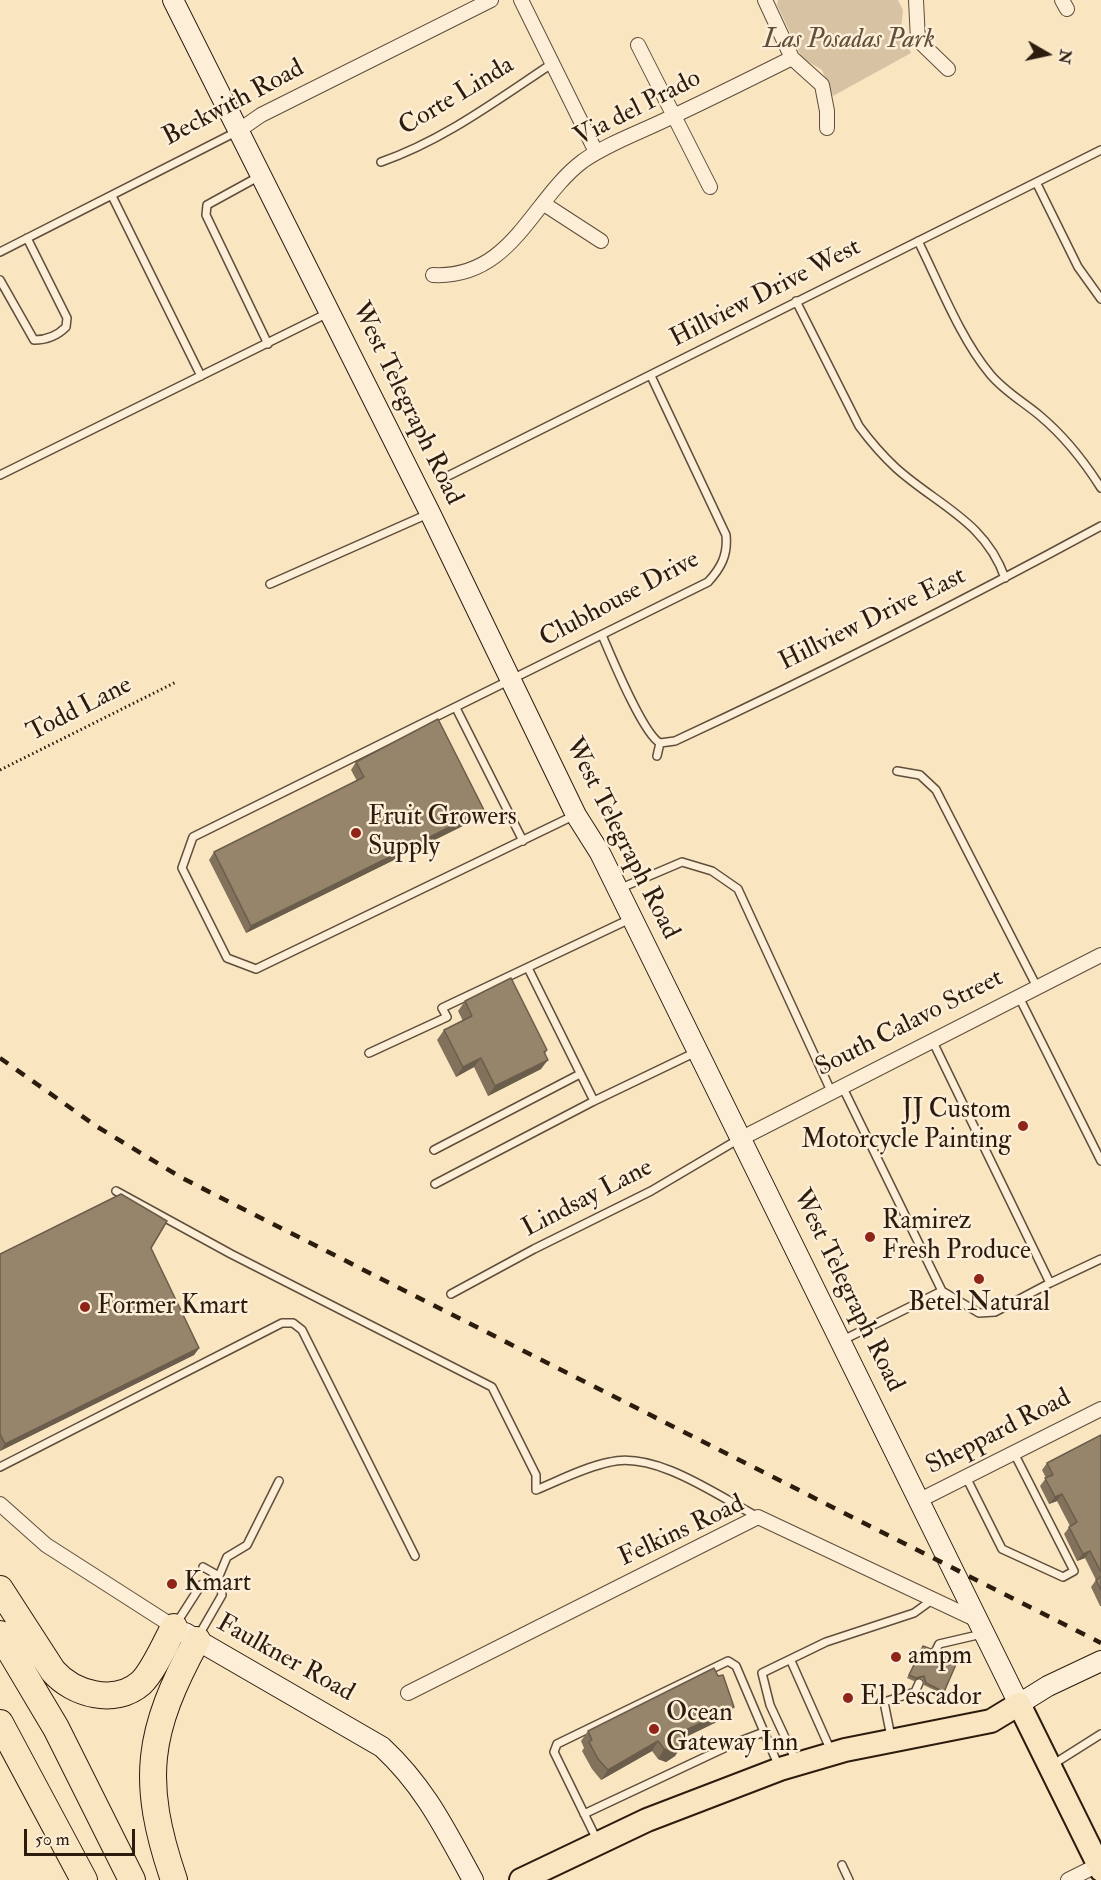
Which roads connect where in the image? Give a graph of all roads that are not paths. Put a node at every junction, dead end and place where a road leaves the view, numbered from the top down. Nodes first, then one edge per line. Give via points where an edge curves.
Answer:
1 (173, 0) edge
2 (491, 0) edge
3 (521, 0) edge
4 (765, 0) edge
5 (916, 0) edge
6 (638, 45) dead end
7 (792, 58) junction
8 (553, 63) junction
9 (948, 69) dead end
10 (675, 116) junction
11 (828, 128) dead end
12 (238, 131) junction
13 (1101, 150) edge
14 (596, 152) junction
15 (381, 162) dead end
16 (261, 176) junction
17 (1037, 184) junction
18 (710, 187) dead end
19 (112, 196) junction
20 (544, 204) junction
21 (27, 238) junction
22 (601, 241) dead end
23 (918, 241) junction
24 (0, 252) edge
25 (432, 274) dead end
26 (0, 280) edge
27 (1101, 298) edge
28 (796, 301) junction
29 (330, 312) junction
30 (268, 344) junction
31 (201, 376) junction
32 (651, 376) junction
33 (0, 475) edge
34 (450, 475) dead end
35 (1101, 488) edge
36 (430, 513) junction
37 (1101, 526) edge
38 (1005, 578) junction
39 (270, 584) dead end
40 (602, 635) junction
41 (511, 681) junction
42 (456, 708) junction
43 (660, 743) junction
44 (657, 756) dead end
45 (897, 771) dead end
46 (576, 815) junction
47 (523, 841) junction
48 (618, 890) junction
49 (632, 918) junction
50 (1101, 955) edge
51 (528, 968) junction
52 (1037, 987) junction
53 (1019, 997) junction
54 (932, 1040) junction
55 (699, 1051) junction
56 (369, 1053) dead end
57 (580, 1074) junction
58 (837, 1088) junction
59 (594, 1101) junction
60 (742, 1138) junction
61 (434, 1150) dead end
62 (1101, 1161) edge
63 (435, 1184) dead end
64 (116, 1191) dead end
65 (1101, 1259) edge
66 (1050, 1283) junction
67 (942, 1291) junction
68 (451, 1294) dead end
69 (841, 1341) junction
70 (1101, 1409) edge
71 (1014, 1453) junction
72 (0, 1467) edge
73 (966, 1477) junction
74 (279, 1481) dead end
75 (918, 1501) junction
76 (0, 1504) edge
77 (758, 1517) junction
78 (415, 1556) dead end
79 (203, 1567) dead end
80 (219, 1576) junction
81 (0, 1589) edge
82 (932, 1600) junction
83 (174, 1627) junction
84 (982, 1628) junction
85 (0, 1634) edge
86 (196, 1640) junction
87 (934, 1654) edge
88 (791, 1661) junction
89 (1098, 1667) edge
90 (919, 1683) edge
91 (408, 1694) dead end
92 (1019, 1704) junction
93 (0, 1723) edge
94 (764, 1732) junction
95 (1101, 1734) edge
96 (892, 1742) junction
97 (832, 1753) junction
98 (788, 1766) junction
99 (1050, 1767) junction
100 (584, 1814) junction
101 (598, 1842) junction
102 (842, 1865) dead end
103 (1100, 1868) edge
104 (84, 1880) edge
105 (132, 1880) edge
106 (174, 1880) edge
107 (473, 1880) edge
108 (521, 1880) edge
109 (849, 1880) edge
110 (1068, 1880) edge

1 - 12 main road, West Telegraph Road
2 - 12 street, Beckwith Road via 261,115
3 - 8 street
4 - 7 street
5 - 9 street via 918,40
6 - 10 street
7 - 10 street, Via del Prado
7 - 11 street via 822,85
8 - 14 street
8 - 15 lane, Corte Linda via 450,132
10 - 14 street, Via del Prado
10 - 18 street
12 - 16 main road, West Telegraph Road
12 - 19 lane, Beckwith Road
13 - 17 lane, Hillview Drive West
14 - 20 street, Via del Prado via 558,184
16 - 29 main road, West Telegraph Road
16 - 30 lane via 207,204 206,215
17 - 23 lane, Hillview Drive West
17 - 27 lane via 1078,267
19 - 21 lane, Beckwith Road
19 - 31 lane
20 - 22 street
20 - 25 street, Via del Prado via 512,242 487,259 464,272
21 - 24 lane, Beckwith Road
21 - 26 lane via 67,318 66,327 42,340 34,340
23 - 28 lane, Hillview Drive West
23 - 35 lane via 988,372 1053,427 1088,466
28 - 32 lane, Hillview Drive West
28 - 38 lane via 868,438 897,469 977,530
29 - 30 lane
29 - 36 main road, West Telegraph Road
30 - 31 lane
31 - 33 lane
32 - 34 lane, Hillview Drive West
32 - 40 lane, Clubhouse Drive via 723,524 726,555 708,582
36 - 39 lane
36 - 41 main road, West Telegraph Road
37 - 38 lane, Hillview Drive East
38 - 43 lane, Hillview Drive East via 691,734
40 - 41 lane, Clubhouse Drive
40 - 43 lane via 650,735
41 - 42 lane, Clubhouse Drive
41 - 46 main road, West Telegraph Road
42 - 47 lane
42 - 47 lane, Clubhouse Drive via 193,837 183,868 227,958 256,969
43 - 44 lane
45 - 52 lane via 920,775 936,790
46 - 47 lane, Clubhouse Drive
46 - 48 main road, West Telegraph Road
48 - 49 main road, West Telegraph Road
48 - 58 lane via 682,862 712,871 738,889
49 - 51 lane
49 - 55 main road, West Telegraph Road
50 - 52 street, South Calavo Street
51 - 56 lane via 442,1008 447,1017
51 - 57 lane
52 - 53 street, South Calavo Street
53 - 54 street, South Calavo Street
53 - 62 lane
54 - 58 street, South Calavo Street
54 - 66 lane
55 - 59 lane
55 - 60 main road, West Telegraph Road
57 - 59 lane
57 - 61 lane
58 - 60 street, South Calavo Street
58 - 67 lane
59 - 63 lane
60 - 68 lane, Lindsay Lane via 651,1191
60 - 69 main road, West Telegraph Road
64 - 77 lane via 492,1387 536,1475 536,1490 610,1461 629,1460 666,1469
65 - 66 lane
66 - 67 lane via 995,1312 979,1313
67 - 69 lane
69 - 75 main road, West Telegraph Road
70 - 71 street, Sheppard Road
71 - 73 street, Sheppard Road
71 - 73 lane via 1074,1571 1063,1577 1002,1549
72 - 78 lane via 282,1323 293,1323 302,1330
73 - 75 street, Sheppard Road
74 - 80 lane via 247,1545 227,1557
75 - 84 main road, West Telegraph Road
76 - 83 street, Faulkner Road via 46,1545
77 - 82 street, Felkins Road
77 - 91 street, Felkins Road
79 - 80 lane
80 - 83 lane via 201,1585
80 - 86 lane via 222,1595
81 - 83 highway via 53,1671 63,1682 90,1694 118,1692 141,1682
82 - 84 street, Felkins Road
82 - 88 lane via 914,1612 826,1642
83 - 86 main road, Faulkner Road
84 - 87 lane via 939,1644
84 - 92 main road, West Telegraph Road
85 - 105 highway via 56,1728
86 - 106 highway via 175,1681 152,1764 154,1810
86 - 107 main road, Faulkner Road via 382,1747 427,1796
88 - 97 lane
88 - 98 lane via 762,1673 770,1705 790,1742
89 - 92 main road via 1048,1686
90 - 96 lane via 915,1692 884,1702
92 - 96 main road via 991,1721
92 - 99 main road
93 - 104 highway
94 - 98 lane
94 - 100 lane
94 - 100 lane via 736,1666 728,1661 557,1744 554,1752
95 - 99 lane
96 - 97 main road
97 - 98 main road
98 - 101 main road
99 - 103 main road
100 - 101 lane
101 - 108 main road
102 - 109 lane
103 - 110 street

